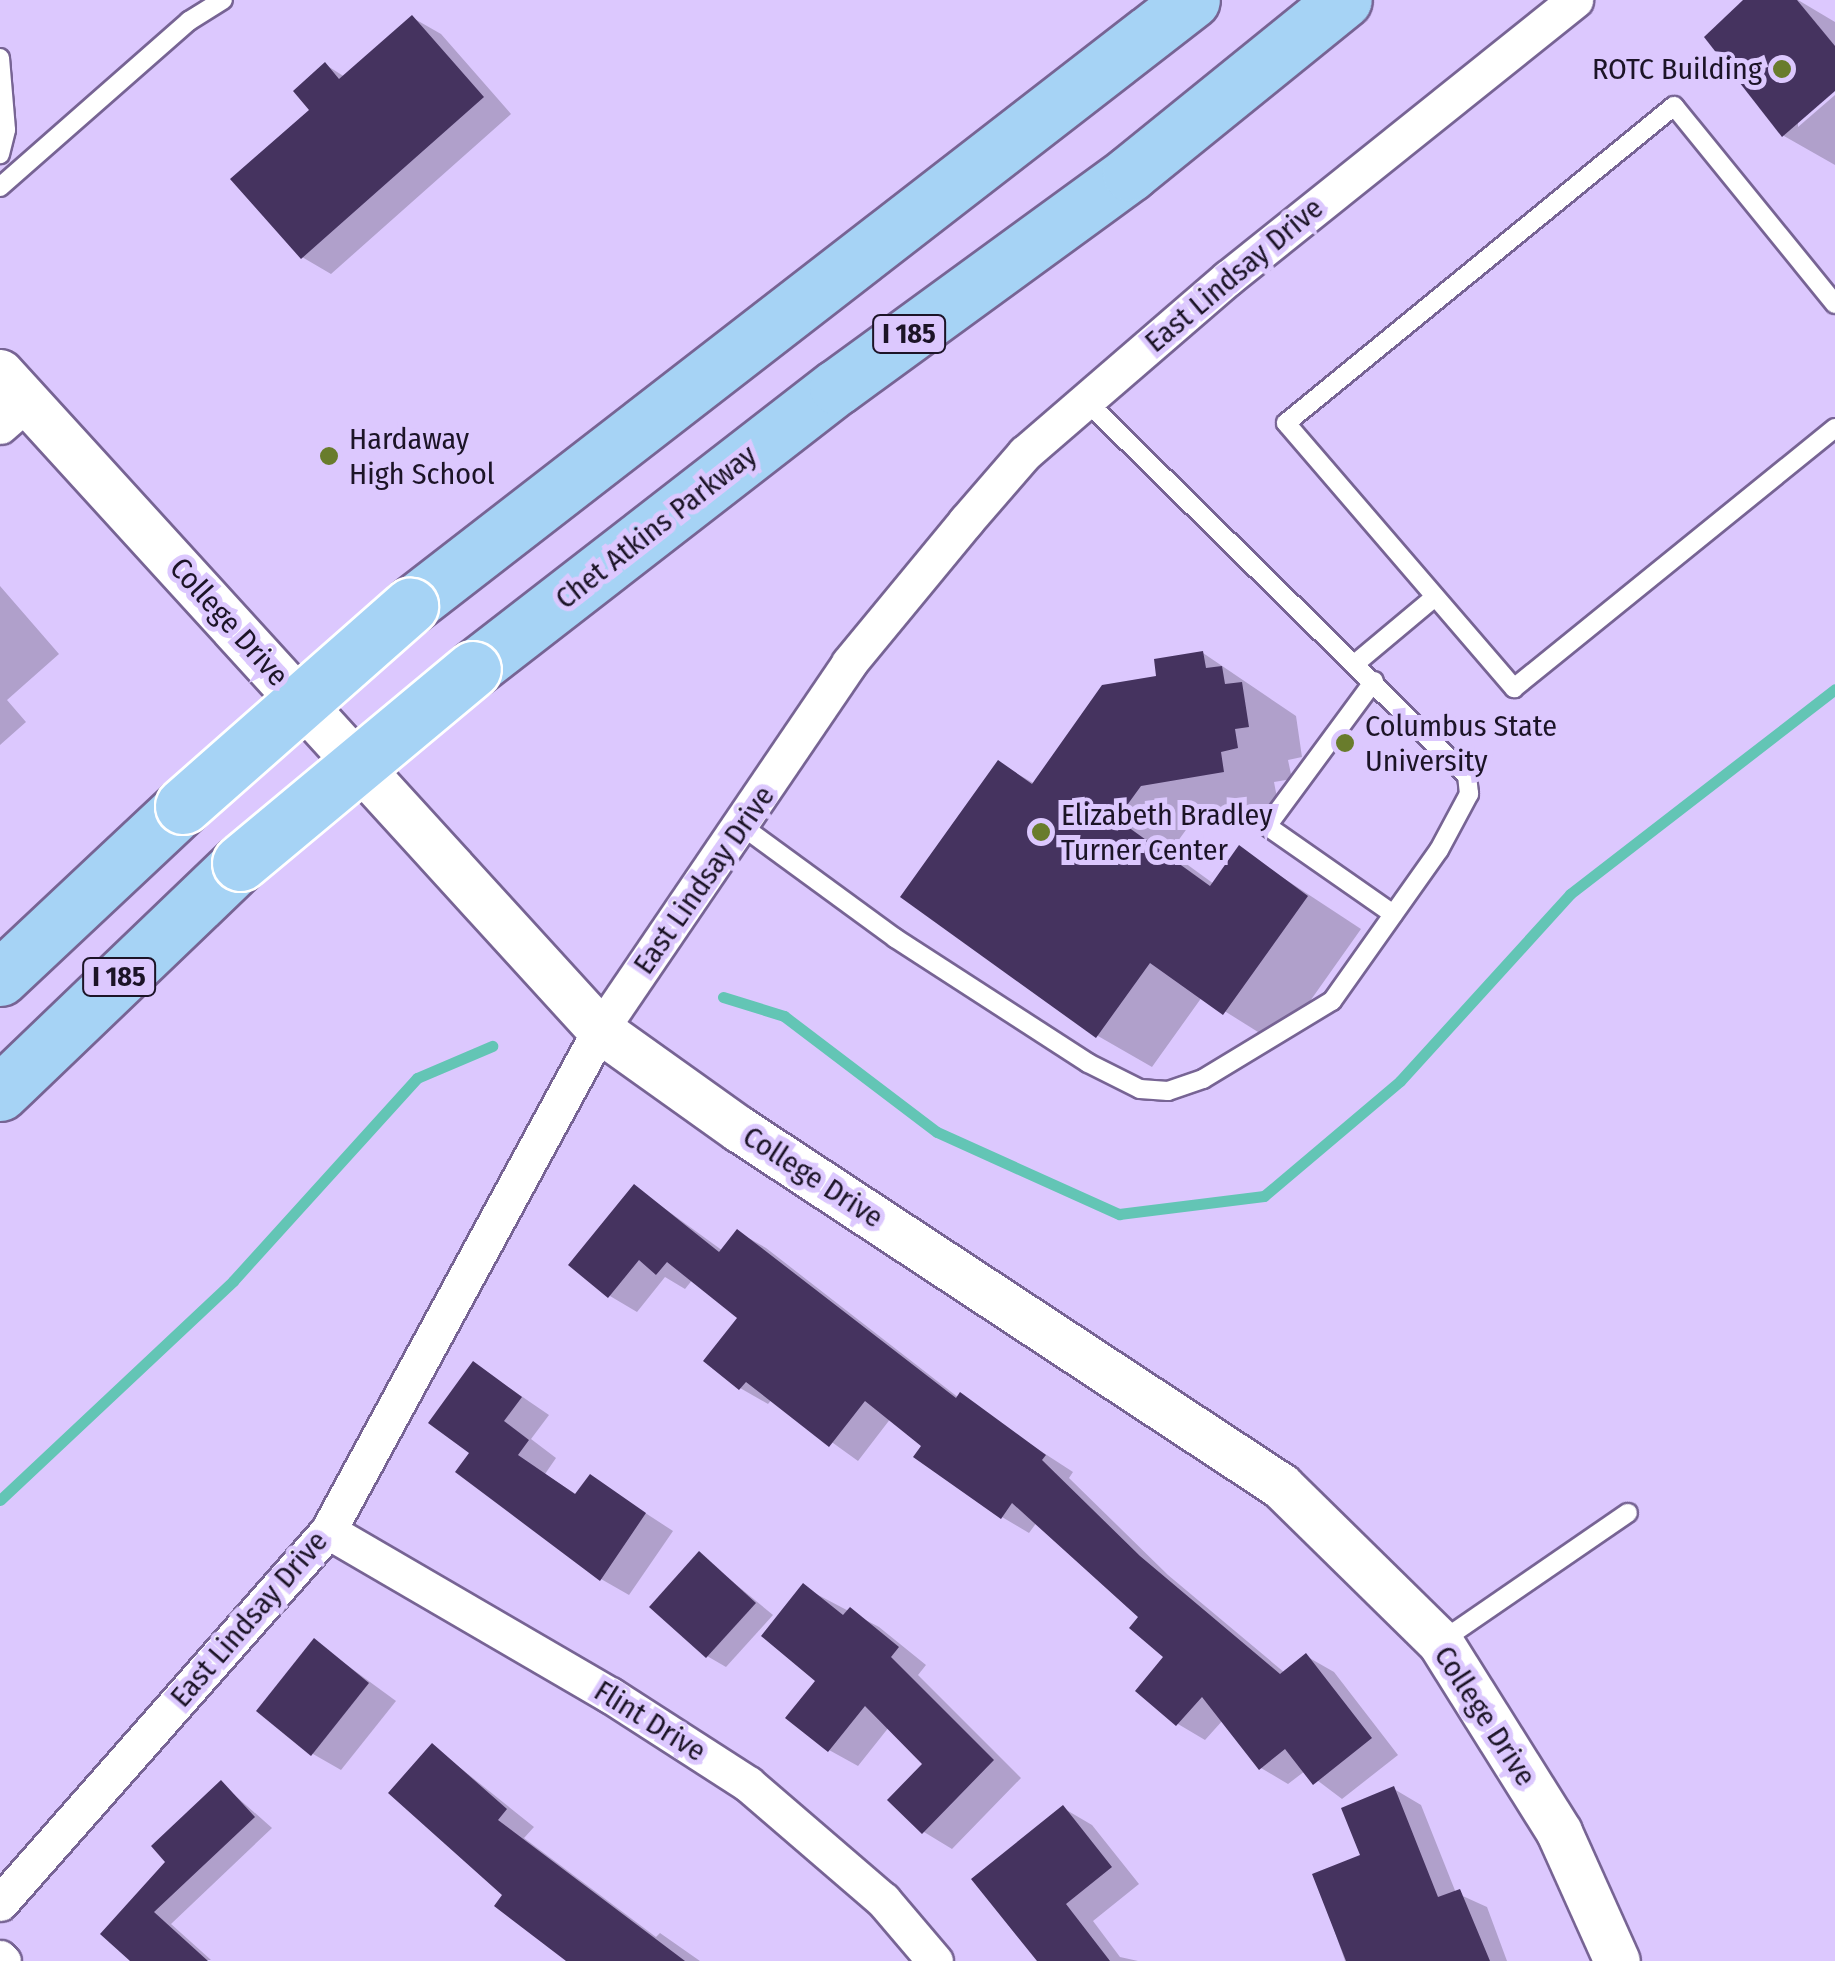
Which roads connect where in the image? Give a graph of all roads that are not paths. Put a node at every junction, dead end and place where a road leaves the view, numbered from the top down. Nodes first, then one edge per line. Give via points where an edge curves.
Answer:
1 (223, 0) edge
2 (1192, 0) edge
3 (1344, 0) edge
4 (1575, 0) edge
5 (0, 58) edge
6 (0, 154) edge
7 (0, 187) edge
8 (1835, 304) edge
9 (10, 399) edge
10 (1085, 400) junction
11 (1835, 428) edge
12 (1435, 596) junction
13 (1356, 663) junction
14 (1374, 681) junction
15 (742, 826) junction
16 (1394, 914) junction
17 (0, 978) edge
18 (600, 1030) junction
19 (0, 1093) edge
20 (1628, 1513) dead end
21 (328, 1530) junction
22 (1440, 1642) junction
23 (0, 1903) edge
24 (935, 1961) edge
25 (1617, 1961) edge

1 - 7 lane via 189,21
2 - 17 highway, I 185, bridge via 410,606
3 - 19 highway, Chet Atkins Parkway / I 185, bridge via 1130,173 837,387 473,669 240,863
4 - 10 street, East Lindsay Drive
5 - 6 lane via 6,130
8 - 12 lane via 1674,106 1286,423
9 - 18 street, College Drive
10 - 13 lane
10 - 15 street, East Lindsay Drive via 1025,453 850,663
11 - 12 lane via 1514,688
12 - 13 lane
13 - 14 lane
14 - 16 lane via 1458,762 1469,794
14 - 16 lane via 1268,826
15 - 16 lane via 895,938 1088,1064 1140,1089 1168,1091 1203,1079 1332,1000
15 - 18 street, East Lindsay Drive
18 - 21 street, East Lindsay Drive
18 - 22 street, College Drive via 1281,1486
20 - 22 lane
21 - 23 street, East Lindsay Drive
21 - 24 street, Flint Drive via 748,1784 883,1900
22 - 25 street, College Drive via 1559,1832

